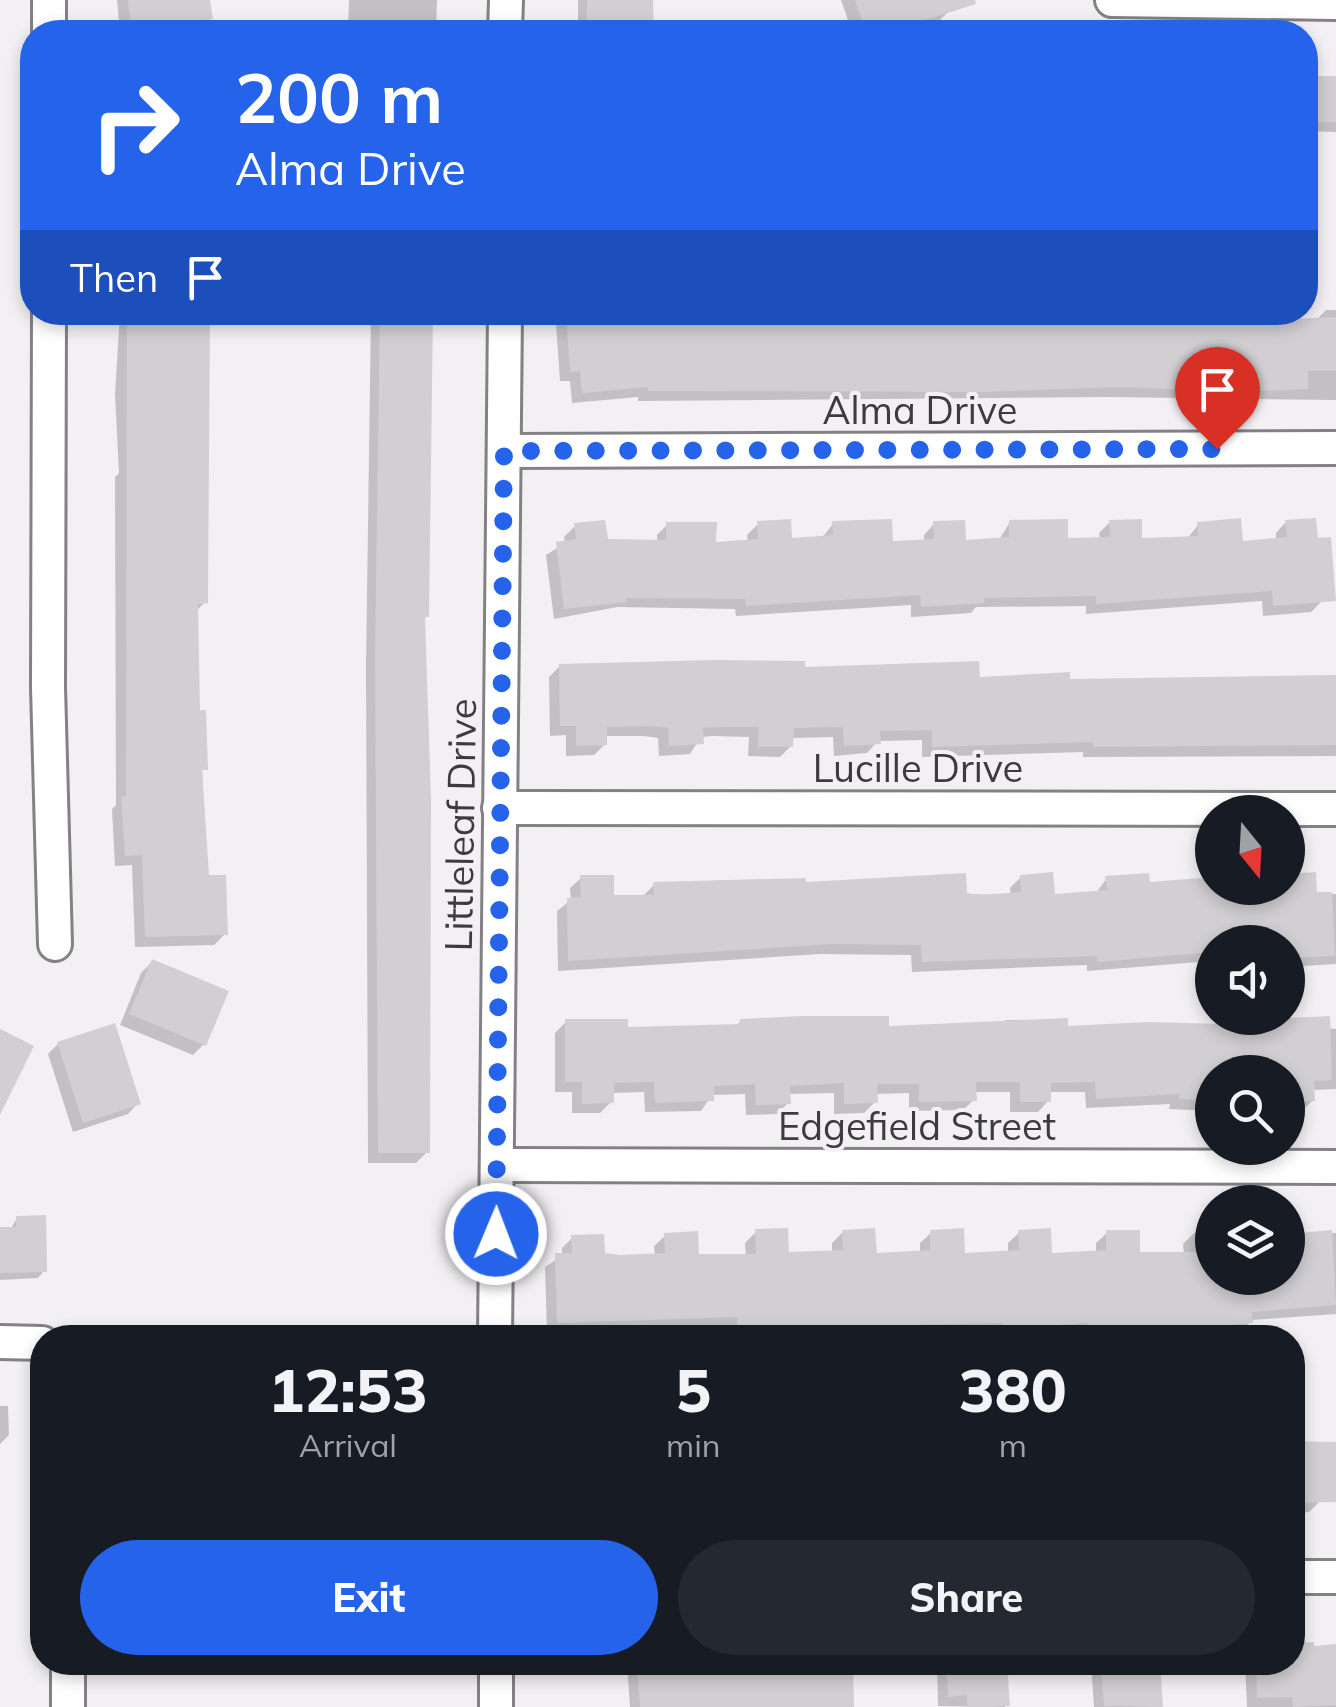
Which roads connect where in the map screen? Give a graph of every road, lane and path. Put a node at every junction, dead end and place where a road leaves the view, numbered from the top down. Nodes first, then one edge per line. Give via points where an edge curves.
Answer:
1 (1112, 0) edge
2 (1336, 3) edge
3 (49, 325) edge
4 (504, 325) edge
5 (1336, 448) edge
6 (504, 451) junction
7 (499, 808) junction
8 (1336, 809) edge
9 (55, 944) dead end
10 (497, 1165) junction
11 (1336, 1167) edge
12 (494, 1325) edge
13 (0, 1342) edge
14 (30, 1342) edge
15 (1336, 1577) edge
16 (1305, 1578) edge
17 (68, 1675) edge
18 (496, 1675) edge
19 (68, 1707) edge
20 (496, 1707) edge

1 - 2 street
3 - 9 street
4 - 6 street, Littleleaf Drive
5 - 6 street, Alma Drive
6 - 7 street, Littleleaf Drive
7 - 8 street, Lucille Drive
7 - 10 street, Littleleaf Drive
10 - 11 street, Edgefield Street
10 - 12 street, Littleleaf Drive
13 - 14 street
15 - 16 street
17 - 19 street
18 - 20 street

